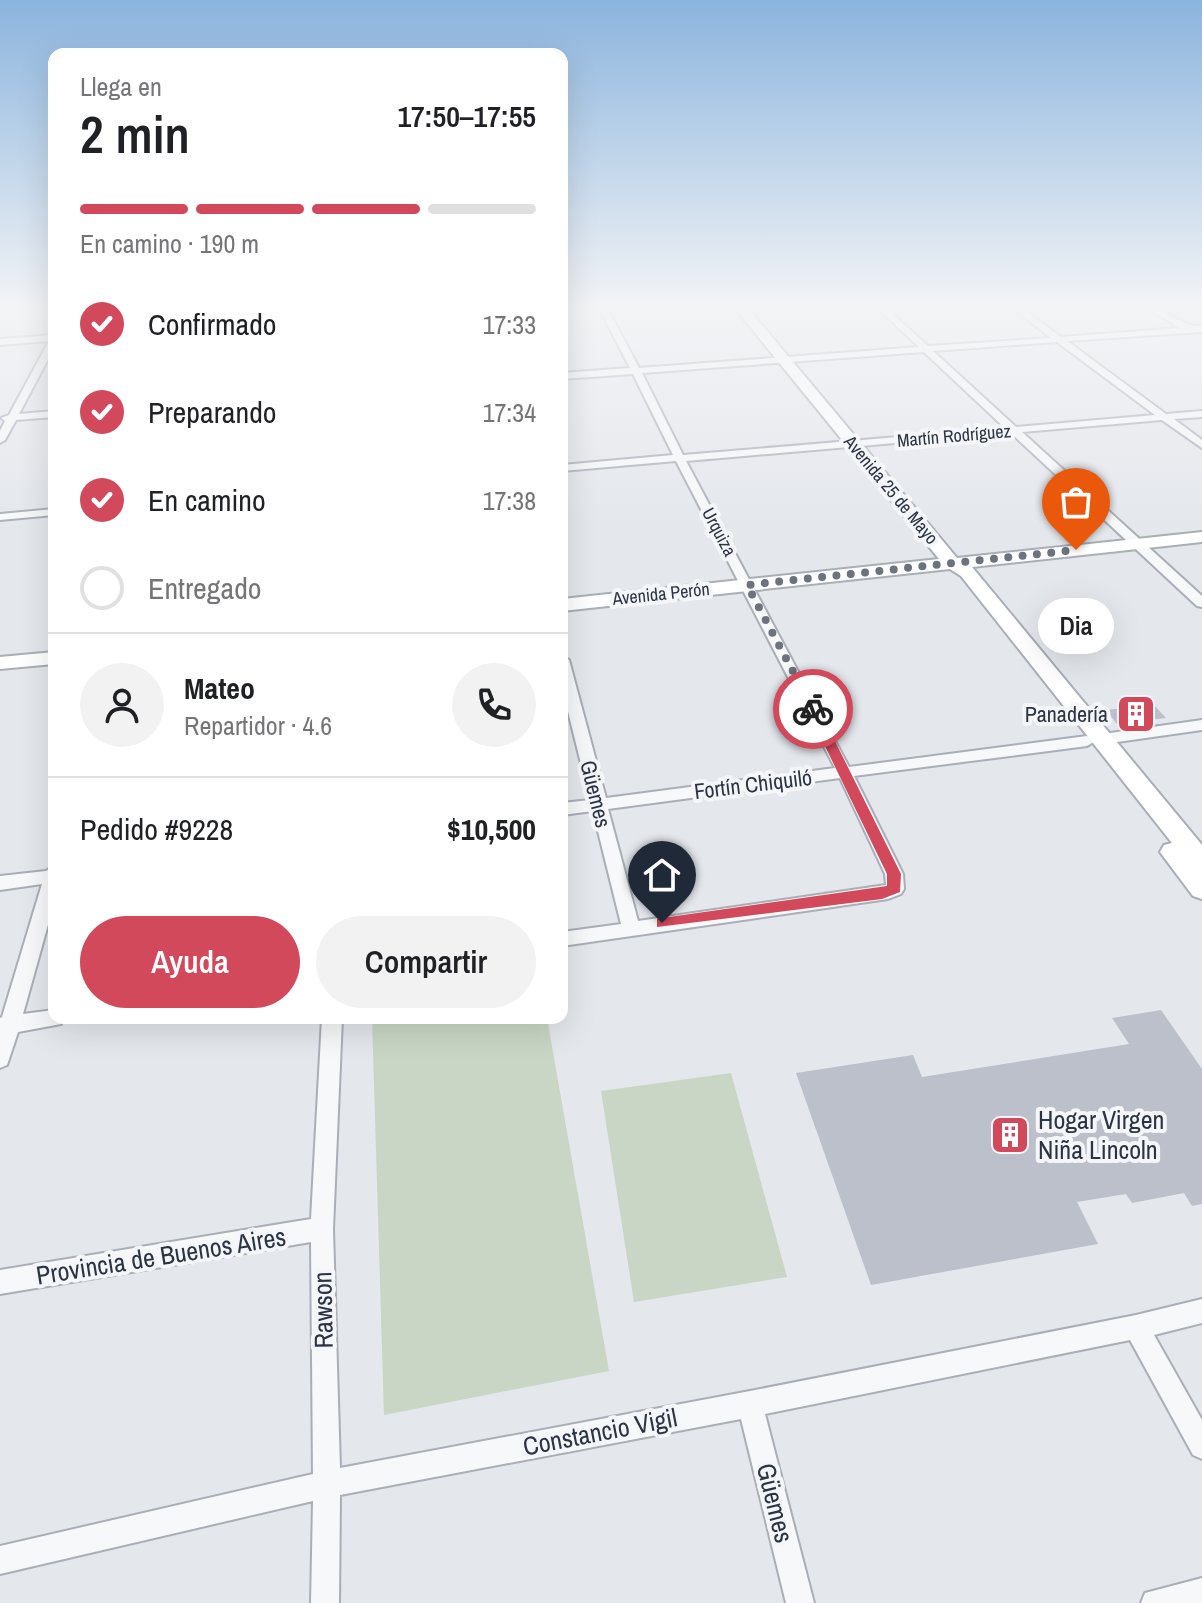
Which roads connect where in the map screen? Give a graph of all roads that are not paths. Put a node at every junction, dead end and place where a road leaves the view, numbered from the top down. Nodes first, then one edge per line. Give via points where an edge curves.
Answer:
1 (32, 381) edge
2 (644, 381) edge
3 (801, 381) edge
4 (961, 381) edge
5 (1116, 381) edge
6 (48, 414) edge
7 (1202, 414) edge
8 (13, 417) junction
9 (1164, 417) junction
10 (0, 418) edge
11 (1016, 430) junction
12 (0, 440) edge
13 (1202, 445) edge
14 (854, 446) junction
15 (680, 459) junction
16 (568, 468) edge
17 (48, 513) edge
18 (0, 517) edge
19 (1202, 537) edge
20 (1138, 544) junction
21 (951, 562) junction
22 (747, 585) junction
23 (1202, 603) edge
24 (568, 604) edge
25 (48, 659) edge
26 (0, 663) edge
27 (568, 684) edge
28 (1202, 725) edge
29 (1095, 740) junction
30 (846, 772) junction
31 (598, 804) junction
32 (568, 808) edge
33 (1202, 863) edge
34 (48, 876) edge
35 (0, 883) edge
36 (1202, 889) edge
37 (48, 893) edge
38 (631, 927) junction
39 (568, 938) edge
40 (48, 1019) edge
41 (332, 1024) edge
42 (4, 1025) edge
43 (0, 1059) edge
44 (322, 1229) junction
45 (0, 1282) edge
46 (1202, 1311) edge
47 (1136, 1327) junction
48 (750, 1404) junction
49 (1202, 1446) edge
50 (327, 1484) junction
51 (0, 1560) edge
52 (1202, 1592) edge
53 (325, 1603) edge
54 (800, 1603) edge
55 (1155, 1603) edge

1 - 8 street
2 - 15 street, Urquiza
3 - 14 main road, Avenida 25 de Mayo
4 - 11 street
5 - 9 street
6 - 8 street
7 - 9 street, Martín Rodríguez
8 - 10 street
8 - 12 street
9 - 11 street, Martín Rodríguez
9 - 13 street
11 - 14 street, Martín Rodríguez
11 - 20 street
14 - 15 street, Martín Rodríguez
14 - 21 main road, Avenida 25 de Mayo
15 - 16 street, Martín Rodríguez
15 - 22 street, Urquiza
17 - 18 street
19 - 20 main road, Avenida Perón
20 - 21 main road, Avenida Perón
20 - 23 street
21 - 22 main road, Avenida Perón
21 - 29 main road, Avenida 25 de Mayo via 968,572
22 - 24 main road, Avenida Perón
22 - 30 street, Urquiza
25 - 26 main road
27 - 31 street, Güemes
28 - 29 street, Fortín Chiquiló
29 - 30 street, Fortín Chiquiló
29 - 33 main road, Avenida 25 de Mayo
29 - 36 main road, Avenida 25 de Mayo
30 - 31 street, Fortín Chiquiló
30 - 38 street, Urquiza via 894,874 895,889
31 - 32 street, Fortín Chiquiló
31 - 38 street, Güemes
34 - 35 street
37 - 42 street
38 - 39 street
40 - 42 street
41 - 44 street, Rawson
42 - 43 street
44 - 45 street, Provincia de Buenos Aires
44 - 50 street, Rawson
46 - 47 street, Constancio Vigil
47 - 48 street, Constancio Vigil
47 - 49 street
48 - 50 street, Constancio Vigil
48 - 54 street, Güemes
50 - 51 street, Constancio Vigil
50 - 53 street, Rawson
52 - 55 street

